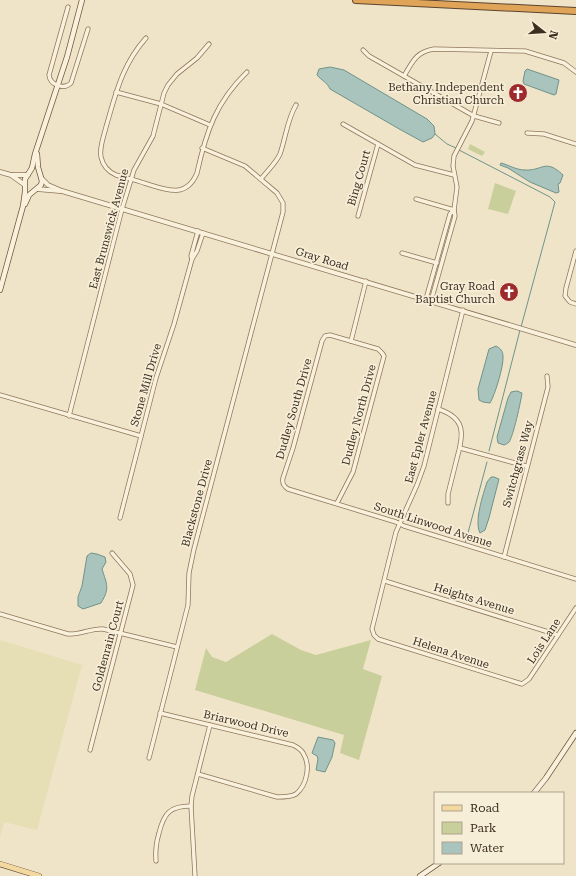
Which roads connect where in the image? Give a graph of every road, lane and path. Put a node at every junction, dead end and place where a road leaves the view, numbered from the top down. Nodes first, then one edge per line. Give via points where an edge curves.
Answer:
1 (82, 0) edge
2 (356, 0) edge
3 (68, 7) dead end
4 (576, 11) edge
5 (88, 29) dead end
6 (146, 38) dead end
7 (209, 44) dead end
8 (363, 50) dead end
9 (491, 51) junction
10 (247, 72) dead end
11 (576, 72) edge
12 (404, 76) junction
13 (58, 86) junction
14 (116, 92) junction
15 (161, 104) junction
16 (296, 105) dead end
17 (474, 116) junction
18 (499, 123) dead end
19 (343, 124) dead end
20 (210, 125) junction
21 (527, 133) dead end
22 (378, 144) junction
23 (576, 144) edge
24 (202, 148) junction
25 (37, 150) junction
26 (0, 172) edge
27 (12, 175) junction
28 (28, 175) junction
29 (454, 175) junction
30 (41, 178) junction
31 (132, 179) junction
32 (261, 179) junction
33 (25, 185) junction
34 (37, 189) junction
35 (62, 191) junction
36 (416, 199) dead end
37 (23, 206) junction
38 (122, 209) junction
39 (454, 210) junction
40 (358, 216) dead end
41 (201, 232) junction
42 (576, 251) edge
43 (402, 253) dead end
44 (273, 254) junction
45 (436, 262) junction
46 (442, 264) junction
47 (366, 281) junction
48 (0, 290) edge
49 (426, 299) junction
50 (431, 301) junction
51 (576, 304) edge
52 (463, 310) junction
53 (351, 341) junction
54 (576, 345) edge
55 (547, 376) dead end
56 (0, 395) edge
57 (438, 409) junction
58 (69, 416) junction
59 (141, 436) junction
60 (460, 448) junction
61 (526, 466) junction
62 (284, 487) joint
63 (337, 503) junction
64 (448, 503) dead end
65 (120, 518) dead end
66 (400, 525) junction
67 (112, 553) dead end
68 (504, 557) junction
69 (576, 579) edge
70 (385, 581) junction
71 (576, 608) edge
72 (0, 614) edge
73 (121, 633) junction
74 (374, 635) joint
75 (558, 635) junction
76 (177, 647) junction
77 (525, 683) joint
78 (160, 713) junction
79 (210, 725) junction
80 (576, 733) edge
81 (90, 750) dead end
82 (149, 758) dead end
83 (198, 774) junction
84 (535, 792) edge
85 (191, 806) junction
86 (156, 861) dead end
87 (0, 864) edge
88 (438, 864) edge
89 (39, 876) edge
90 (195, 876) edge
91 (420, 876) edge

1 - 13 main road
2 - 4 highway
3 - 13 street via 49,75 50,81
5 - 13 street via 72,82 66,86
6 - 14 street via 128,63
7 - 15 street, East Brunswick Avenue via 171,81
8 - 12 street
9 - 11 street via 525,51 564,63
9 - 12 street via 424,51 416,56
9 - 17 street
10 - 20 street via 224,98
12 - 17 street
13 - 25 main road
14 - 15 street
14 - 31 street via 101,147 101,157 111,172
15 - 20 street
15 - 31 street, East Brunswick Avenue via 153,136 136,164
16 - 32 street via 277,158
17 - 18 street
17 - 29 street via 456,152
19 - 22 street
20 - 24 street
21 - 23 street via 544,134
22 - 29 street via 415,165
22 - 40 street, Bing Court
24 - 31 street via 196,177 184,189 169,191
24 - 32 street, Blackstone Drive via 242,164
25 - 28 main road
25 - 30 main road
26 - 27 street
27 - 28 street
27 - 33 street
28 - 30 main road via 34,174
28 - 33 main road
29 - 39 street
30 - 34 main road via 41,185
30 - 35 street, Gray Road via 48,185
31 - 38 street, East Brunswick Avenue
32 - 44 street, Blackstone Drive via 277,193 283,207
33 - 34 main road via 29,189
33 - 37 main road
34 - 35 street, Gray Road
34 - 37 main road via 29,195
35 - 38 street, Gray Road
36 - 39 street
37 - 48 main road
38 - 41 street, Gray Road
38 - 58 street, East Brunswick Avenue
39 - 45 street via 450,214
39 - 46 street via 455,216
41 - 44 street, Gray Road
41 - 59 street, Stone Mill Drive via 158,370
42 - 51 street via 565,296
43 - 45 street
44 - 47 street, Gray Road
44 - 76 street, Blackstone Drive via 194,549 189,573 188,605
45 - 46 street
45 - 49 street
46 - 50 street
47 - 49 street, Gray Road
47 - 53 street
49 - 50 street, Gray Road
50 - 52 street, Gray Road
52 - 54 street, Gray Road
52 - 57 street, East Epler Avenue
53 - 62 street, Dudley South Drive via 330,335 325,336 322,341 283,478
53 - 63 street, Dudley North Drive via 378,349 383,353 383,360 356,463
55 - 61 street, Switchgrass Way via 548,387
56 - 58 street
57 - 60 street via 451,415 460,425
57 - 66 street, East Epler Avenue via 422,472
58 - 59 street
59 - 65 street, Stone Mill Drive
60 - 61 street
60 - 64 street
61 - 68 street, Switchgrass Way
62 - 63 street, South Linwood Avenue
63 - 66 street, South Linwood Avenue
66 - 68 street, South Linwood Avenue
66 - 70 street, East Epler Avenue via 396,532
67 - 73 street, Goldenrain Court via 132,579
68 - 69 street, South Linwood Avenue
70 - 74 street, East Epler Avenue via 372,629
70 - 75 street, Heights Avenue
71 - 75 street, Lois Lane
72 - 73 street via 68,634 100,628
73 - 76 street
73 - 81 street, Goldenrain Court
74 - 77 street, Helena Avenue via 378,639
75 - 77 street, Lois Lane
76 - 78 street, Blackstone Drive
78 - 79 street, Briarwood Drive
78 - 82 street, Blackstone Drive
79 - 83 street
79 - 83 street, Briarwood Drive via 293,745 303,751 308,763 307,775 295,795 277,797
80 - 84 main road
83 - 85 street
85 - 86 street via 173,809 162,820 155,849
85 - 90 street
87 - 89 main road
88 - 91 main road

